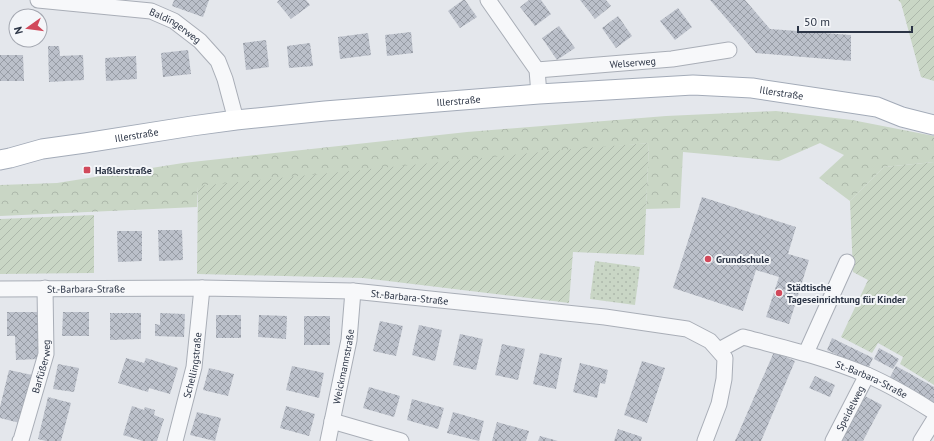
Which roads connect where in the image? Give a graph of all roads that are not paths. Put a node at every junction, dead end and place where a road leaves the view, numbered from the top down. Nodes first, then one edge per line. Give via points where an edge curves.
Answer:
1 (38, 0) edge
2 (488, 0) edge
3 (728, 50) dead end
4 (537, 70) junction
5 (539, 94) junction
6 (877, 107) junction
7 (934, 113) edge
8 (236, 120) junction
9 (934, 125) edge
10 (0, 146) edge
11 (42, 149) junction
12 (0, 160) edge
13 (847, 262) dead end
14 (45, 288) junction
15 (202, 288) junction
16 (0, 289) edge
17 (353, 291) junction
18 (719, 350) junction
19 (806, 353) junction
20 (867, 375) junction
21 (934, 412) edge
22 (934, 420) edge
23 (332, 421) junction
24 (20, 441) edge
25 (175, 441) edge
26 (328, 441) edge
27 (401, 441) edge
28 (705, 441) edge
29 (833, 441) edge
30 (921, 441) edge

1 - 8 street, Baldingerweg via 151,11 174,21 200,41 218,61 226,79
2 - 4 street
3 - 4 street, Welserweg via 672,59
4 - 5 street
5 - 6 main road, Illerstraße via 693,85 752,88
5 - 8 main road, Illerstraße
6 - 7 main road, Illerstraße via 903,107
6 - 9 main road, Illerstraße via 902,117
8 - 11 main road, Illerstraße
10 - 11 main road, Illerstraße
11 - 12 main road, Illerstraße
13 - 19 street
14 - 15 street, St.-Barbara-Straße
14 - 16 street, St.-Barbara-Straße
14 - 24 street, Barfüßerweg via 46,354
15 - 17 street, St.-Barbara-Straße
15 - 25 street, Schellingstraße via 194,367
17 - 18 street, St.-Barbara-Straße via 605,317 687,329 710,341
17 - 23 street, Weickmannstraße via 349,340
18 - 19 street, St.-Barbara-Straße via 743,337
18 - 28 street via 725,358 724,379 719,404
19 - 20 street, St.-Barbara-Straße
20 - 21 street, St.-Barbara-Straße
20 - 29 street, Speidelweg
22 - 30 street
23 - 26 street, Weickmannstraße
23 - 27 street

